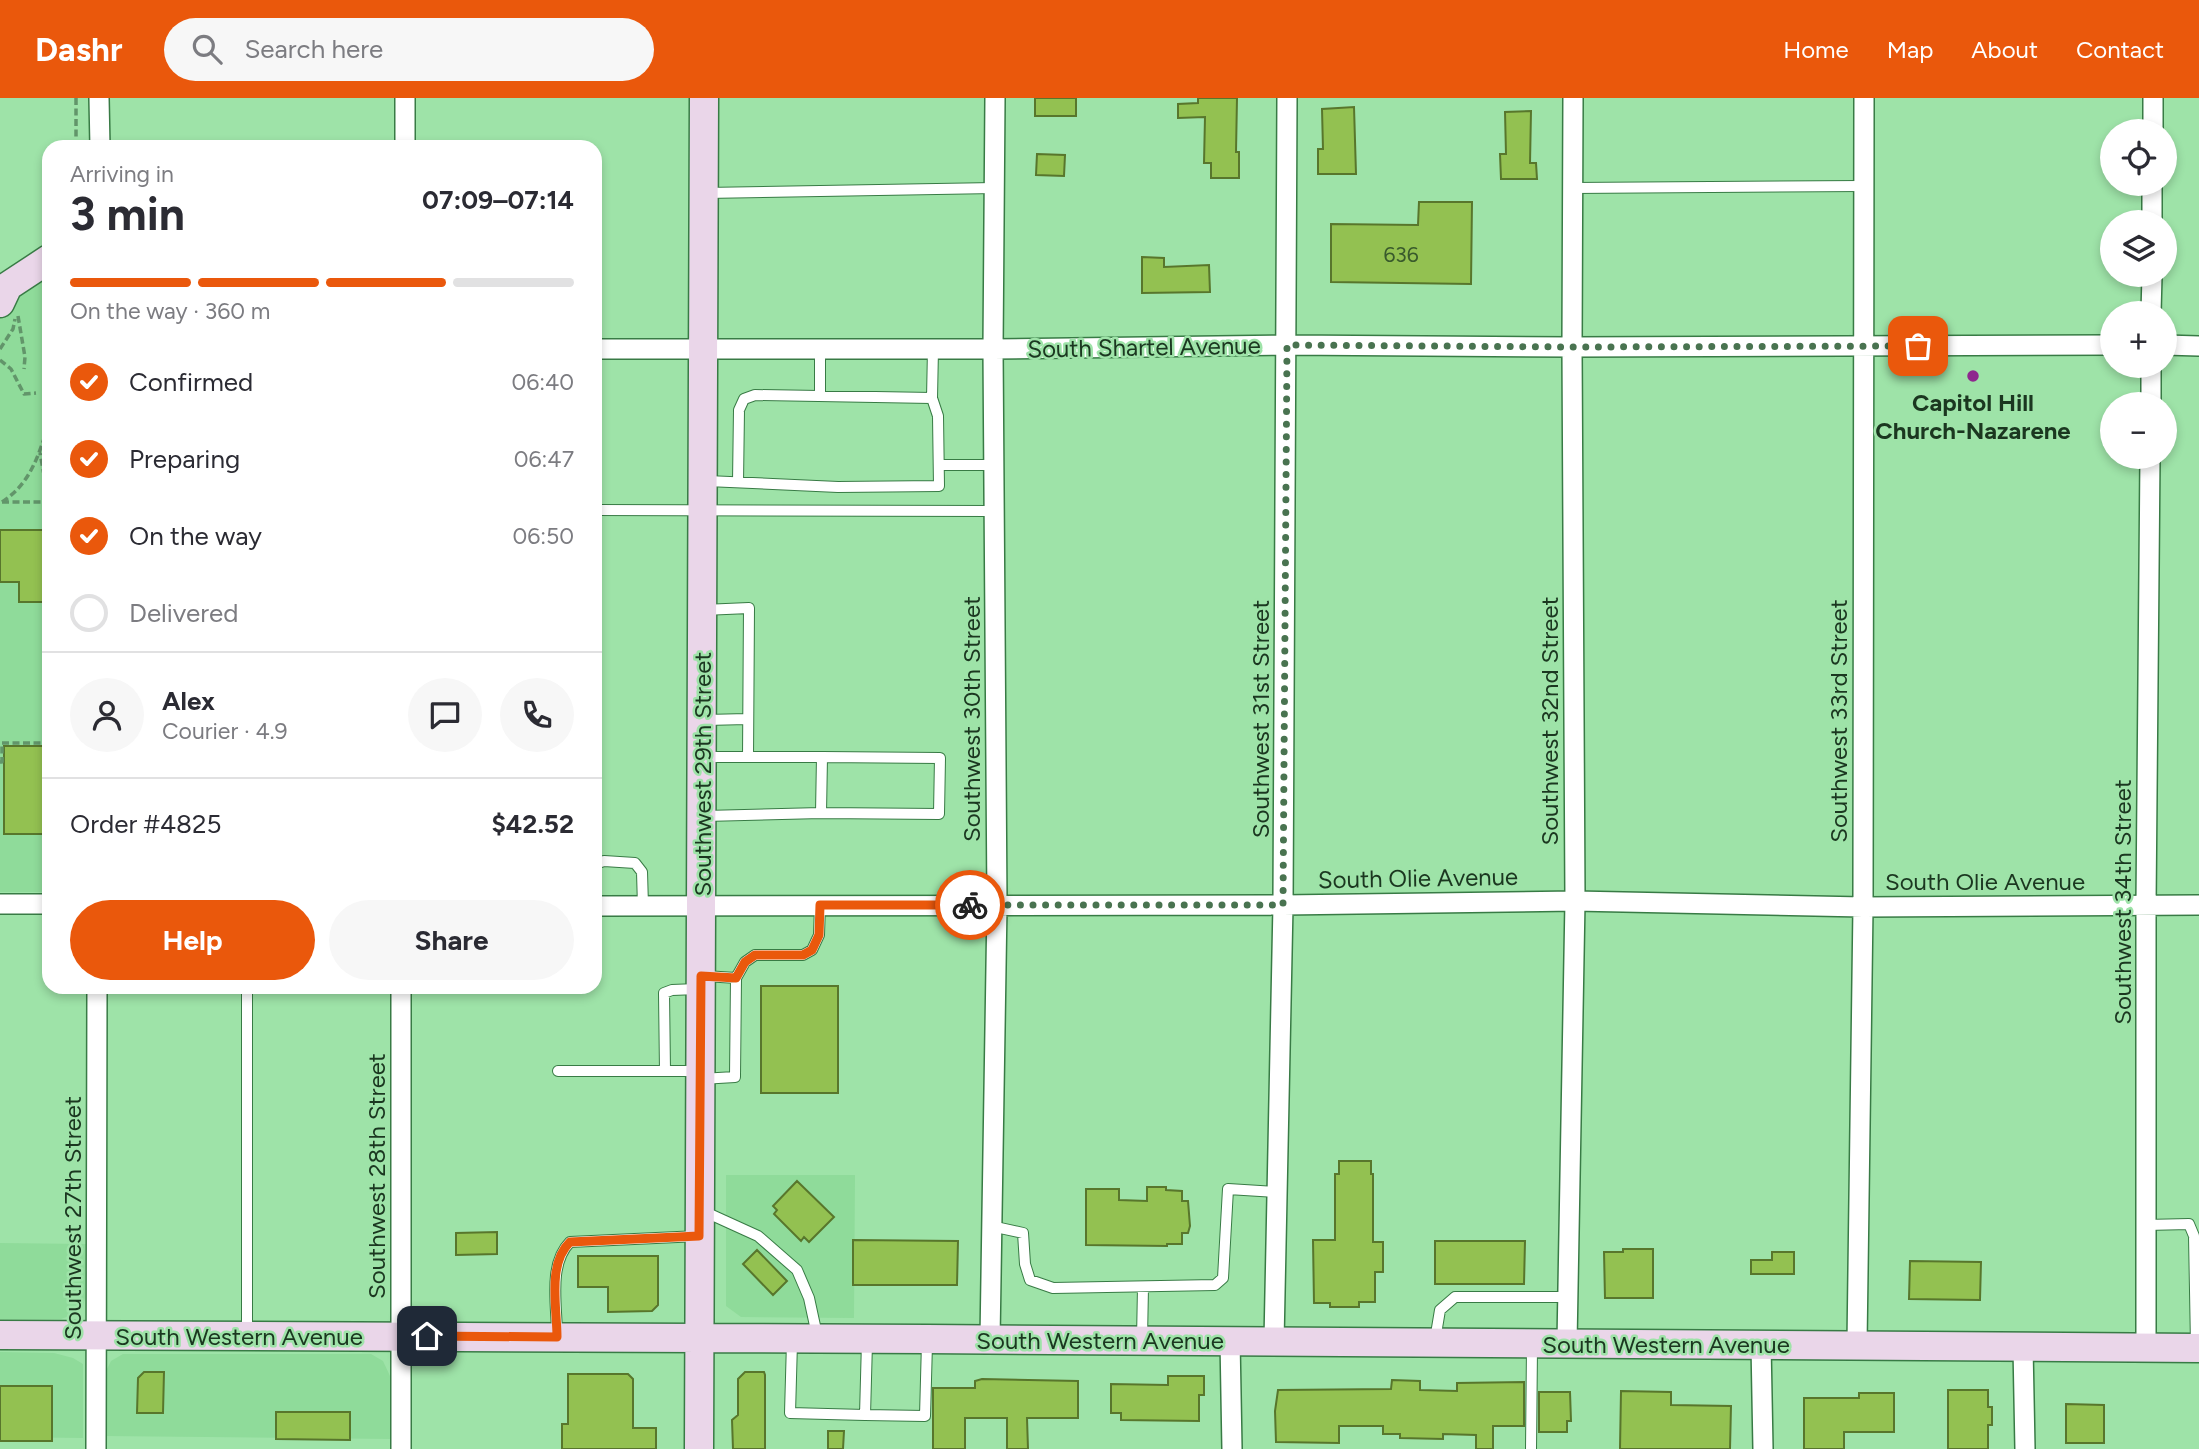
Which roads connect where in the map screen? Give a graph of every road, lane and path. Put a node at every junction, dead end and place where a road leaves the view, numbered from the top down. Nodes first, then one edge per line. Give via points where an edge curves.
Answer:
1 (76, 98) edge
2 (99, 98) edge
3 (405, 98) edge
4 (704, 98) edge
5 (995, 98) edge
6 (1287, 98) edge
7 (1573, 98) edge
8 (1864, 98) edge
9 (2153, 98) edge
10 (2153, 119) edge
11 (76, 140) edge
12 (100, 140) edge
13 (405, 140) edge
14 (1863, 186) junction
15 (995, 188) junction
16 (1572, 188) junction
17 (704, 192) junction
18 (42, 264) edge
19 (9, 308) edge
20 (1287, 345) junction
21 (2100, 345) edge
22 (2177, 345) edge
23 (1862, 346) junction
24 (2199, 346) edge
25 (1572, 347) junction
26 (703, 348) junction
27 (602, 349) edge
28 (820, 349) junction
29 (933, 349) junction
30 (993, 349) junction
31 (0, 360) edge
32 (24, 369) dead end
33 (36, 393) dead end
34 (820, 396) junction
35 (932, 398) junction
36 (42, 447) edge
37 (40, 453) junction
38 (42, 464) edge
39 (939, 465) junction
40 (994, 466) junction
41 (2150, 469) edge
42 (702, 481) junction
43 (738, 482) junction
44 (42, 502) edge
45 (1, 503) edge
46 (602, 510) edge
47 (702, 510) junction
48 (994, 511) junction
49 (702, 610) junction
50 (747, 719) junction
51 (702, 720) junction
52 (42, 743) edge
53 (702, 757) junction
54 (748, 757) junction
55 (822, 757) junction
56 (0, 762) edge
57 (821, 813) junction
58 (701, 816) junction
59 (602, 862) edge
60 (1575, 901) junction
61 (0, 904) edge
62 (42, 904) edge
63 (820, 905) junction
64 (997, 905) junction
65 (1283, 905) junction
66 (2146, 905) junction
67 (2199, 905) edge
68 (602, 906) edge
69 (643, 906) junction
70 (701, 906) junction
71 (1863, 907) junction
72 (736, 978) junction
73 (701, 983) junction
74 (97, 994) edge
75 (247, 994) edge
76 (401, 994) edge
77 (558, 1071) dead end
78 (665, 1071) junction
79 (701, 1075) junction
80 (1277, 1192) junction
81 (699, 1222) junction
82 (2146, 1225) junction
83 (992, 1226) junction
84 (1143, 1287) junction
85 (2197, 1295) edge
86 (1568, 1297) junction
87 (0, 1335) edge
88 (95, 1335) junction
89 (247, 1336) junction
90 (401, 1336) junction
91 (557, 1337) junction
92 (699, 1337) junction
93 (805, 1338) junction
94 (867, 1338) junction
95 (927, 1339) junction
96 (990, 1339) junction
97 (1142, 1340) junction
98 (1230, 1340) junction
99 (1274, 1341) junction
100 (1434, 1342) junction
101 (1532, 1343) junction
102 (1567, 1343) junction
103 (1761, 1345) junction
104 (1857, 1345) junction
105 (2023, 1347) junction
106 (2146, 1348) junction
107 (2197, 1348) edge
108 (865, 1415) junction
109 (96, 1449) edge
110 (401, 1449) edge
111 (699, 1449) edge
112 (1232, 1449) edge
113 (1531, 1449) edge
114 (1763, 1449) edge
115 (2025, 1449) edge

1 - 11 path
2 - 12 street
3 - 13 street
4 - 17 main road, Southwest 29th Street
5 - 15 street, Southwest 30th Street
6 - 20 street, Southwest 31st Street
7 - 16 street, Southwest 32nd Street
8 - 14 street, Southwest 33rd Street
9 - 10 street
14 - 16 lane
14 - 23 street, Southwest 33rd Street
15 - 17 lane
15 - 30 street, Southwest 30th Street
16 - 25 street, Southwest 32nd Street
17 - 26 main road, Southwest 29th Street
18 - 19 main road via 8,286
19 - 32 path via 25,357
20 - 25 street, South Shartel Avenue
20 - 30 street, South Shartel Avenue
20 - 65 street, Southwest 31st Street
21 - 23 street, South Shartel Avenue
22 - 24 street
23 - 25 street, South Shartel Avenue
23 - 71 street, Southwest 33rd Street
25 - 60 street, Southwest 32nd Street
26 - 27 street, South Shartel Avenue
26 - 28 street, South Shartel Avenue
26 - 42 main road, Southwest 29th Street
28 - 29 street, South Shartel Avenue
28 - 34 lane
29 - 30 street, South Shartel Avenue
29 - 35 lane
30 - 40 street, Southwest 30th Street
31 - 33 path via 12,369 24,394
34 - 35 lane
34 - 43 lane via 755,395 744,399 739,410
35 - 39 lane via 938,416
36 - 37 path
37 - 38 path
37 - 45 path via 29,477
39 - 40 lane
39 - 43 lane via 939,486
40 - 48 street, Southwest 30th Street
41 - 66 street, Southwest 34th Street
42 - 43 lane
42 - 47 main road, Southwest 29th Street
44 - 45 path
46 - 47 lane
47 - 48 lane
47 - 49 main road, Southwest 29th Street
48 - 64 street, Southwest 30th Street
49 - 50 lane via 749,608
49 - 51 main road, Southwest 29th Street
50 - 51 lane
50 - 54 lane
51 - 53 main road, Southwest 29th Street
52 - 56 path via 2,743
53 - 54 lane
53 - 58 main road, Southwest 29th Street
54 - 55 lane
55 - 57 lane
55 - 57 lane via 940,758 939,814
57 - 58 lane
58 - 70 main road, Southwest 29th Street
59 - 69 lane via 635,863 642,872
60 - 65 street, South Olie Avenue
60 - 71 street, South Olie Avenue
60 - 86 street, Southwest 32nd Street
61 - 62 street
63 - 64 street, South Olie Avenue
63 - 70 street, South Olie Avenue
63 - 72 lane via 819,935 812,950 803,955 755,955
64 - 65 street, South Olie Avenue
64 - 83 street, Southwest 30th Street
65 - 80 street, Southwest 31st Street
66 - 67 street, South Olie Avenue
66 - 71 street, South Olie Avenue
66 - 82 street, Southwest 34th Street
68 - 69 street, South Olie Avenue
69 - 70 street, South Olie Avenue
70 - 73 main road, Southwest 29th Street
71 - 104 street, Southwest 33rd Street
72 - 73 lane
72 - 79 lane via 735,1077
73 - 78 lane via 664,993
73 - 79 main road, Southwest 29th Street
74 - 88 street, Southwest 27th Street
75 - 89 lane
76 - 90 street, Southwest 28th Street
77 - 78 lane
78 - 79 lane
79 - 81 main road, Southwest 29th Street
80 - 84 lane via 1228,1189 1223,1279 1215,1285
80 - 99 street, Southwest 31st Street
81 - 91 lane via 570,1242 561,1251 556,1268
81 - 92 main road, Southwest 29th Street
81 - 93 lane via 758,1236 797,1270 809,1298
82 - 85 lane via 2189,1224
82 - 106 street, Southwest 34th Street
83 - 84 lane via 1023,1233 1030,1280 1054,1288
83 - 96 street, Southwest 30th Street
84 - 97 lane
85 - 107 lane
86 - 100 lane via 1455,1297 1440,1310
86 - 102 street, Southwest 32nd Street
87 - 88 main road, South Western Avenue
88 - 89 main road, South Western Avenue
88 - 109 street, Southwest 27th Street
89 - 90 main road, South Western Avenue
90 - 91 main road, South Western Avenue
90 - 110 street, Southwest 28th Street
91 - 92 main road, South Western Avenue
92 - 93 main road, South Western Avenue
92 - 111 main road, Southwest 29th Street
93 - 94 main road, South Western Avenue
93 - 108 lane via 790,1413
94 - 95 main road, South Western Avenue
94 - 108 lane
95 - 96 main road, South Western Avenue
95 - 108 lane via 925,1416
96 - 97 main road, South Western Avenue
97 - 98 main road, South Western Avenue
98 - 99 main road, South Western Avenue
98 - 112 street
99 - 100 main road, South Western Avenue
100 - 101 main road, South Western Avenue
101 - 102 main road, South Western Avenue
101 - 113 lane
102 - 103 main road, South Western Avenue
103 - 104 main road, South Western Avenue
103 - 114 street
104 - 105 main road, South Western Avenue
105 - 106 main road, South Western Avenue
105 - 115 street
106 - 107 main road, South Western Avenue

